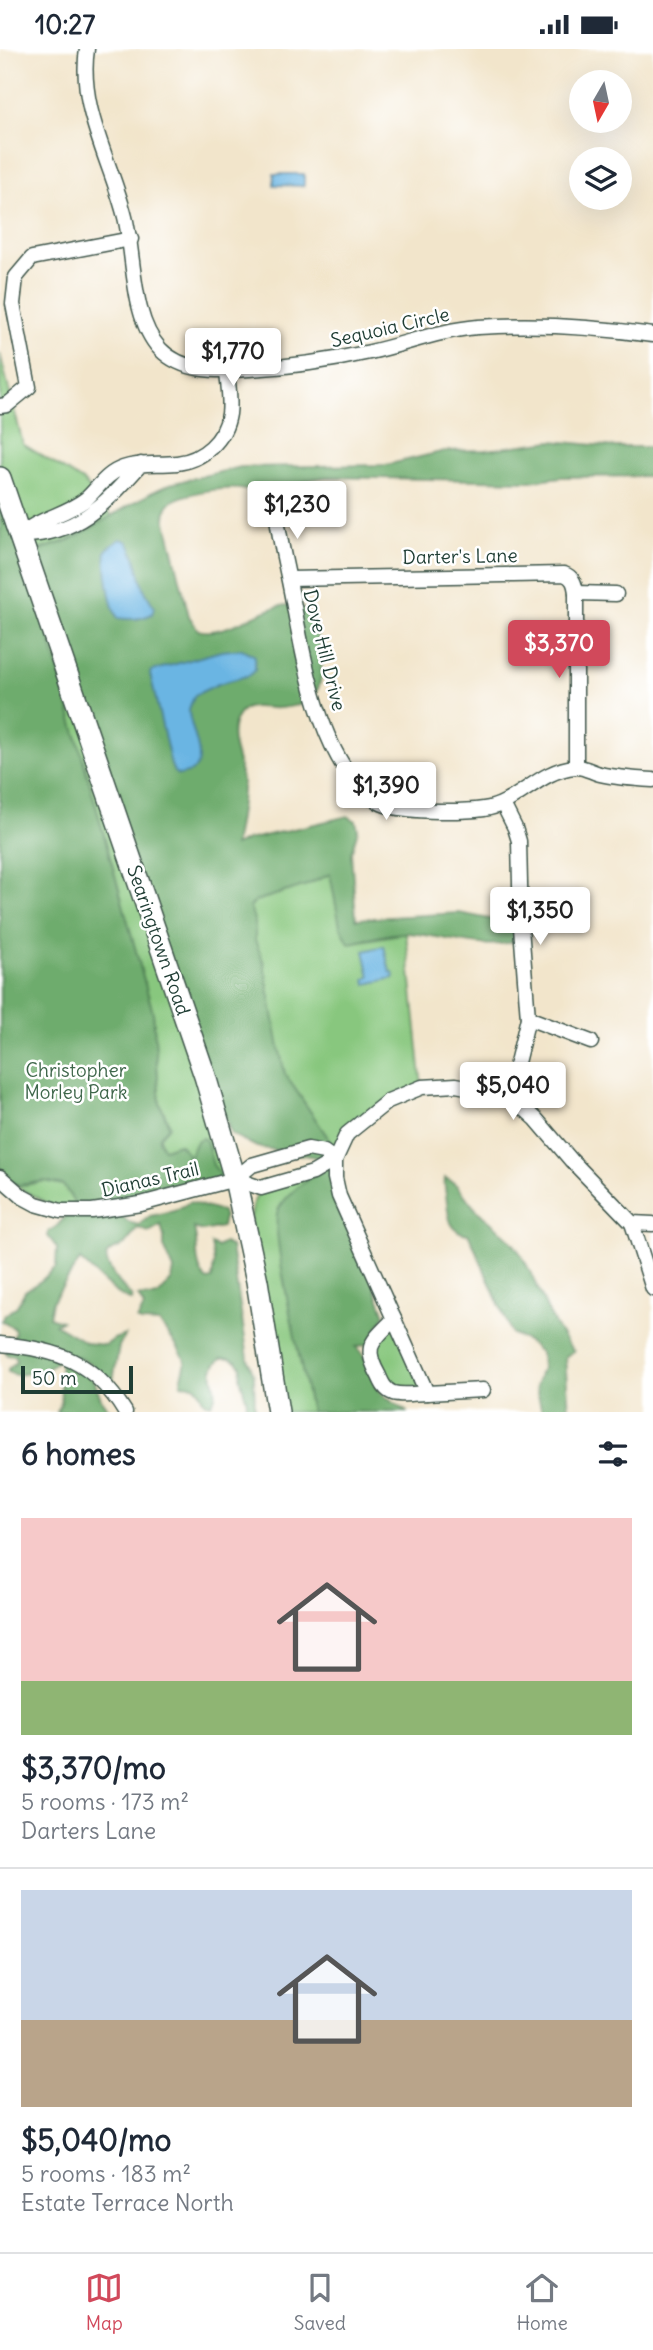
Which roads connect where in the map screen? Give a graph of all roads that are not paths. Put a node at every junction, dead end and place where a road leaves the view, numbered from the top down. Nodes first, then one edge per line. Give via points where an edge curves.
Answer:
1 (87, 49) edge
2 (131, 239) junction
3 (653, 335) edge
4 (227, 371) junction
5 (0, 407) edge
6 (0, 478) edge
7 (275, 508) dead end
8 (20, 535) junction
9 (289, 579) junction
10 (576, 593) junction
11 (616, 594) dead end
12 (576, 766) junction
13 (653, 780) edge
14 (503, 804) junction
15 (528, 1018) junction
16 (591, 1042) dead end
17 (509, 1095) junction
18 (335, 1160) junction
19 (0, 1177) edge
20 (235, 1179) junction
21 (632, 1223) junction
22 (653, 1224) edge
23 (653, 1289) edge
24 (394, 1319) junction
25 (0, 1344) edge
26 (483, 1390) dead end
27 (428, 1393) junction
28 (125, 1412) edge
29 (278, 1412) edge

1 - 2 street, Sequoia Circle via 86,99
2 - 4 street, Sequoia Circle via 149,336 177,362
2 - 5 street via 32,258 16,277 13,304 29,387
3 - 4 street, Sequoia Circle via 551,326 479,327 327,361
4 - 8 street via 229,413 215,444 179,463 141,464 114,472 79,504
6 - 8 main road, Searingtown Road
7 - 9 street, Dove Hill Drive
8 - 20 main road, Searingtown Road via 201,1062
9 - 10 street, Darter's Lane via 564,574 573,580
9 - 14 street, Dove Hill Drive via 318,712 358,786 381,803 410,809 483,809
10 - 11 street
10 - 12 street
12 - 13 street
12 - 14 street, Dove Hill Drive via 535,781
14 - 15 street via 519,841
15 - 16 street
15 - 17 street
17 - 18 street via 456,1085 422,1087 388,1101 347,1134
17 - 21 street
18 - 20 street via 313,1173 261,1188
18 - 20 street via 309,1149 253,1165
18 - 24 street via 339,1196
19 - 20 street, Dianas Trail via 36,1204 81,1212 141,1204
20 - 29 main road, Searingtown Road
21 - 22 street
21 - 23 street
24 - 27 street
24 - 27 street via 370,1349 372,1364 390,1391
25 - 28 street via 46,1350 84,1367 106,1385
26 - 27 street

